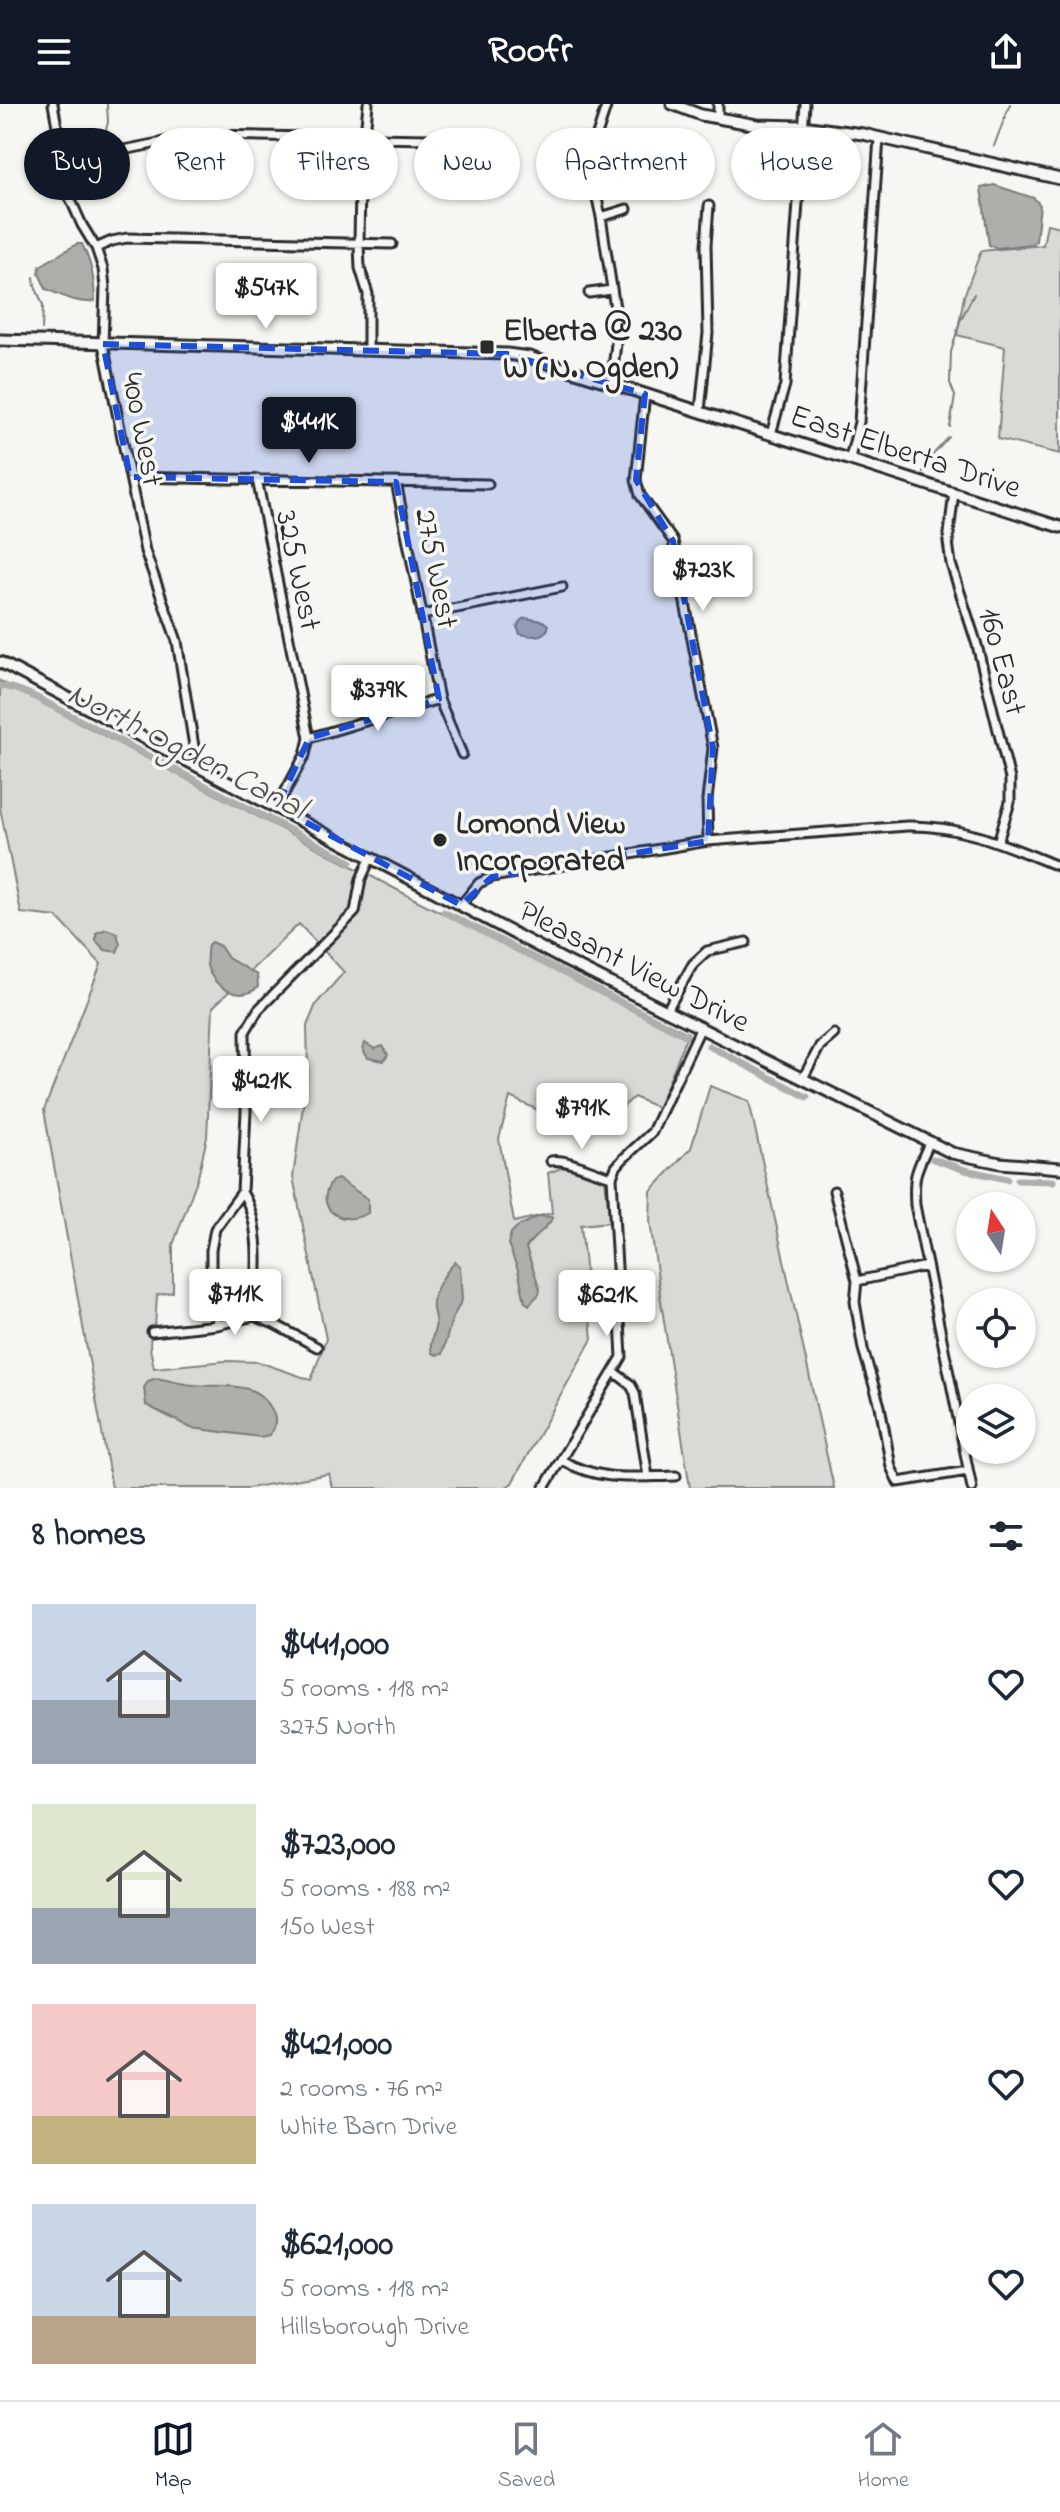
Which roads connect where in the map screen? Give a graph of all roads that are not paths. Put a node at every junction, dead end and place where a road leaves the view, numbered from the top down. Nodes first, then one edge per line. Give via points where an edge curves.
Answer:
1 (53, 104) edge
2 (368, 104) edge
3 (607, 104) edge
4 (672, 104) edge
5 (718, 104) edge
6 (805, 104) edge
7 (718, 118) junction
8 (802, 126) junction
9 (58, 128) edge
10 (364, 128) edge
11 (270, 137) edge
12 (879, 138) junction
13 (130, 149) edge
14 (1060, 179) edge
15 (71, 200) edge
16 (361, 200) edge
17 (709, 206) dead end
18 (627, 209) dead end
19 (601, 217) junction
20 (359, 244) junction
21 (392, 244) dead end
22 (96, 248) junction
23 (612, 290) junction
24 (589, 293) dead end
25 (0, 340) edge
26 (103, 344) junction
27 (368, 350) junction
28 (611, 384) junction
29 (645, 394) junction
30 (700, 411) junction
31 (771, 434) junction
32 (850, 458) junction
33 (130, 477) junction
34 (257, 479) junction
35 (396, 482) junction
36 (488, 484) dead end
37 (954, 492) junction
38 (1060, 527) edge
39 (562, 587) dead end
40 (422, 615) junction
41 (0, 662) edge
42 (439, 699) junction
43 (309, 738) junction
44 (462, 754) dead end
45 (197, 765) junction
46 (277, 807) junction
47 (708, 841) junction
48 (998, 842) junction
49 (371, 857) junction
50 (1060, 867) edge
51 (461, 905) junction
52 (746, 942) dead end
53 (667, 1010) junction
54 (701, 1027) junction
55 (834, 1034) dead end
56 (803, 1078) junction
57 (930, 1141) junction
58 (551, 1161) dead end
59 (1060, 1168) edge
60 (612, 1177) junction
61 (834, 1191) dead end
62 (242, 1192) junction
63 (927, 1266) junction
64 (857, 1281) junction
65 (254, 1316) junction
66 (217, 1325) junction
67 (152, 1332) dead end
68 (317, 1347) dead end
69 (614, 1372) junction
70 (561, 1460) junction
71 (968, 1471) junction
72 (676, 1476) dead end
73 (648, 1477) junction
74 (544, 1488) edge
75 (972, 1488) edge

1 - 9 street, 400 West
2 - 10 street
3 - 19 street via 595,141 593,180
4 - 7 street
5 - 7 street
6 - 8 street
7 - 8 street
8 - 12 street
8 - 31 street via 785,385
11 - 13 street via 188,137
12 - 14 street
12 - 32 street via 859,422
15 - 22 street, 400 West
16 - 20 street
17 - 30 street via 708,333
18 - 19 street
19 - 23 street
20 - 21 street
20 - 22 street via 127,238
20 - 27 street via 368,294
22 - 26 street, 400 West via 105,287
23 - 24 street
23 - 28 street via 616,344
25 - 26 street, East Elberta Drive
26 - 27 street, East Elberta Drive
26 - 33 street, 400 West
27 - 28 street, East Elberta Drive via 529,357
28 - 29 street, East Elberta Drive
29 - 30 street, East Elberta Drive
29 - 47 street via 636,480 640,495 673,541 676,556 713,748
30 - 31 street, East Elberta Drive
31 - 32 street, East Elberta Drive
32 - 37 street, East Elberta Drive
33 - 34 street
33 - 45 street, 400 West via 145,551 177,641
34 - 35 street
34 - 43 street, 325 West
35 - 36 street
35 - 40 street, 275 West
37 - 38 street, East Elberta Drive
37 - 48 street, 160 East via 951,564 1012,790
39 - 40 street
40 - 42 street, 275 West
41 - 45 street, Pleasant View Drive
42 - 43 street
42 - 44 street, 275 West
43 - 46 street
45 - 46 street, Pleasant View Drive
46 - 49 street, Pleasant View Drive
47 - 48 street via 931,825
47 - 51 street via 492,877 479,883
48 - 50 street
49 - 51 street, Pleasant View Drive
49 - 62 street via 355,912 258,1010 245,1032
51 - 53 street, Pleasant View Drive
52 - 53 street via 707,951 693,964
53 - 54 street, Pleasant View Drive
54 - 56 street, Pleasant View Drive
54 - 60 street via 652,1132
55 - 56 street via 820,1046
56 - 57 street, Pleasant View Drive
57 - 59 street, Pleasant View Drive via 952,1153 1000,1163
57 - 63 street via 917,1164 914,1184
58 - 60 street via 565,1160
60 - 69 street via 623,1344
61 - 64 street
62 - 65 street via 250,1204 258,1262
62 - 66 street via 215,1229 211,1250
63 - 64 street
63 - 71 street
64 - 71 street via 863,1349 898,1482
65 - 66 street
65 - 68 street
66 - 67 street
69 - 70 street
69 - 73 street via 635,1393
70 - 73 street via 597,1476
70 - 74 street
71 - 75 street
72 - 73 street

